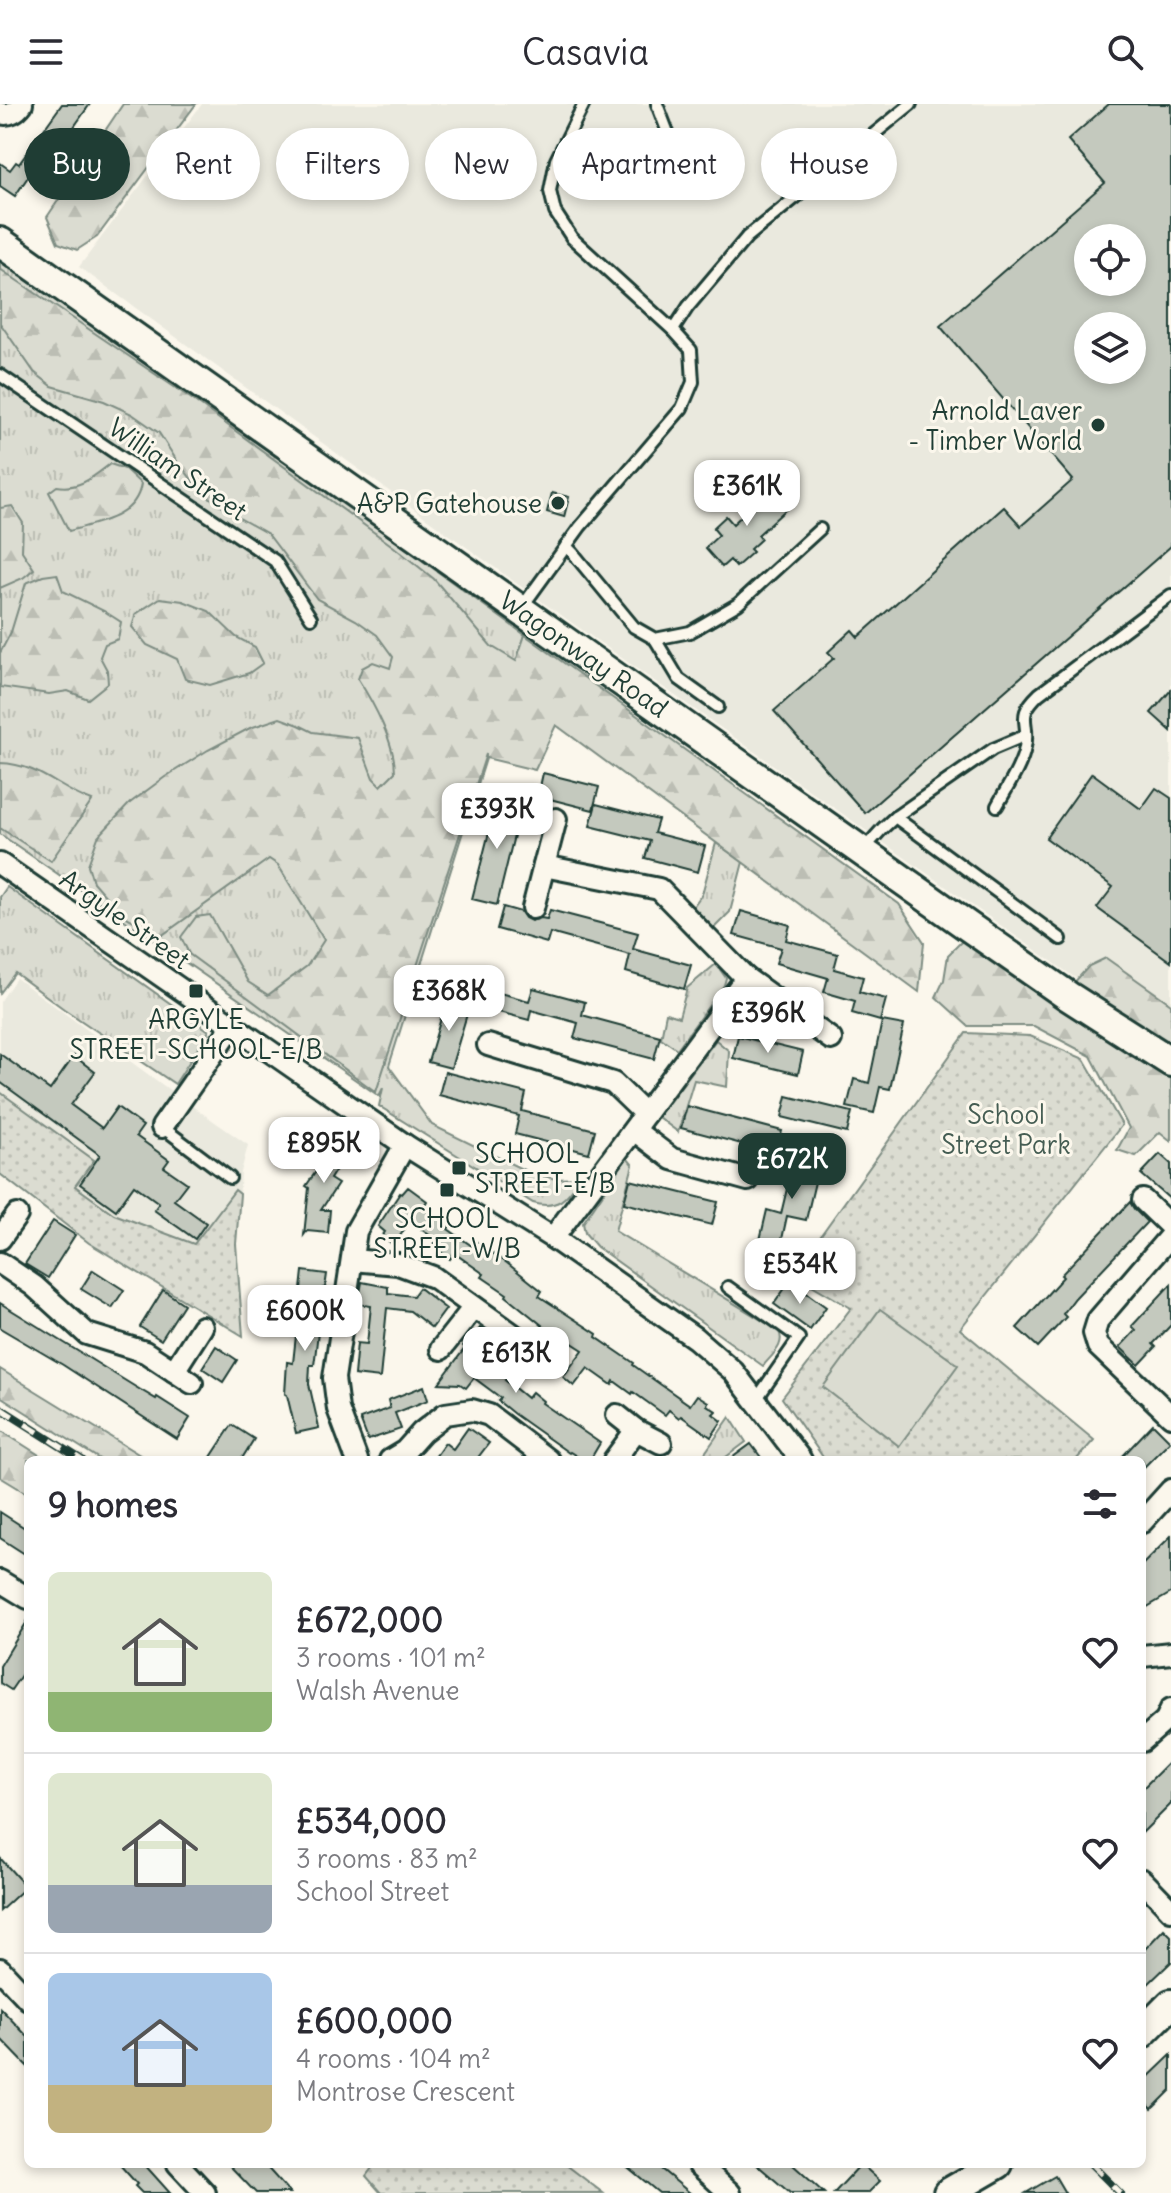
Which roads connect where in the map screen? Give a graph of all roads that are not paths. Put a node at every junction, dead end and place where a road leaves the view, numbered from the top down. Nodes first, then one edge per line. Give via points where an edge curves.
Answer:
1 (22, 104) edge
2 (584, 104) edge
3 (657, 104) edge
4 (911, 104) edge
5 (0, 113) edge
6 (666, 128) edge
7 (0, 242) edge
8 (673, 330) junction
9 (0, 375) edge
10 (820, 529) dead end
11 (566, 546) junction
12 (1171, 595) edge
13 (521, 609) junction
14 (311, 618) dead end
15 (655, 639) junction
16 (718, 707) dead end
17 (1026, 735) junction
18 (997, 806) dead end
19 (895, 817) junction
20 (556, 819) dead end
21 (862, 851) junction
22 (0, 865) edge
23 (544, 866) junction
24 (533, 908) dead end
25 (1061, 939) dead end
26 (746, 978) junction
27 (233, 1025) junction
28 (831, 1039) dead end
29 (488, 1045) dead end
30 (1171, 1062) edge
31 (640, 1122) junction
32 (162, 1127) joint
33 (405, 1145) junction
34 (230, 1178) dead end
35 (748, 1180) dead end
36 (1143, 1200) dead end
37 (17, 1215) dead end
38 (553, 1238) junction
39 (0, 1239) edge
40 (1169, 1239) edge
41 (352, 1260) junction
42 (0, 1263) edge
43 (728, 1287) dead end
44 (474, 1307) junction
45 (202, 1327) dead end
46 (529, 1346) dead end
47 (441, 1349) dead end
48 (174, 1371) junction
49 (192, 1383) dead end
50 (756, 1400) junction
51 (617, 1415) dead end
52 (1171, 1416) edge
53 (636, 1430) junction
54 (661, 1443) dead end
55 (356, 1456) edge
56 (397, 1456) edge
57 (543, 1456) edge
58 (617, 1456) edge
59 (798, 1456) edge
60 (1171, 1490) edge
61 (1146, 1518) edge
62 (3, 1588) edge
63 (24, 1596) edge
64 (1171, 1653) edge
65 (1146, 1656) edge
66 (1171, 1663) edge
67 (1171, 1709) edge
68 (1146, 1738) edge
69 (1146, 1887) edge
70 (1171, 1910) edge
71 (0, 1969) edge
72 (24, 1995) edge
73 (1171, 2004) edge
74 (1146, 2029) edge
75 (182, 2168) edge
76 (702, 2168) edge
77 (991, 2168) edge
78 (205, 2193) edge
79 (730, 2193) edge
80 (948, 2193) edge

1 - 5 street
2 - 8 lane via 556,160 550,191 555,212 572,238
3 - 6 lane
4 - 8 lane via 747,237
7 - 13 main road, Wagonway Road
8 - 11 lane via 691,350 693,382 682,408
9 - 14 lane, William Street via 275,561
10 - 15 lane via 738,604 690,632
11 - 13 lane
11 - 15 lane via 634,627
12 - 17 lane via 1039,694 1024,716
13 - 21 main road, Wagonway Road
15 - 16 lane via 679,679
17 - 18 lane
17 - 19 lane via 993,749
19 - 21 lane
19 - 25 lane
20 - 23 street
21 - 30 main road, Wagonway Road
22 - 27 street, Argyle Street
23 - 24 street
23 - 26 street via 659,889
26 - 28 street
26 - 31 street
27 - 32 street
27 - 33 street, Argyle Street
29 - 31 street via 613,1083
31 - 35 street via 672,1159
31 - 38 street
32 - 34 lane
33 - 38 street, Argyle Street
33 - 41 street via 356,1231
36 - 40 street
37 - 39 street
38 - 50 street, Argyle Street via 695,1338
40 - 52 street via 1098,1320 1094,1333 1098,1346
41 - 44 street via 398,1264 433,1277
41 - 55 street via 334,1378 338,1409
42 - 48 street via 87,1334 145,1352
43 - 50 lane via 799,1338
44 - 46 street
44 - 47 street
45 - 48 street
48 - 49 street
50 - 59 street, Argyle Street
51 - 53 street
53 - 54 street
53 - 58 street
56 - 57 street via 435,1420 472,1410 489,1415
60 - 61 street
62 - 63 street
64 - 65 street
64 - 66 street
67 - 68 street
69 - 70 street
71 - 72 street
73 - 74 main road
75 - 78 street
76 - 79 street
77 - 80 main road

